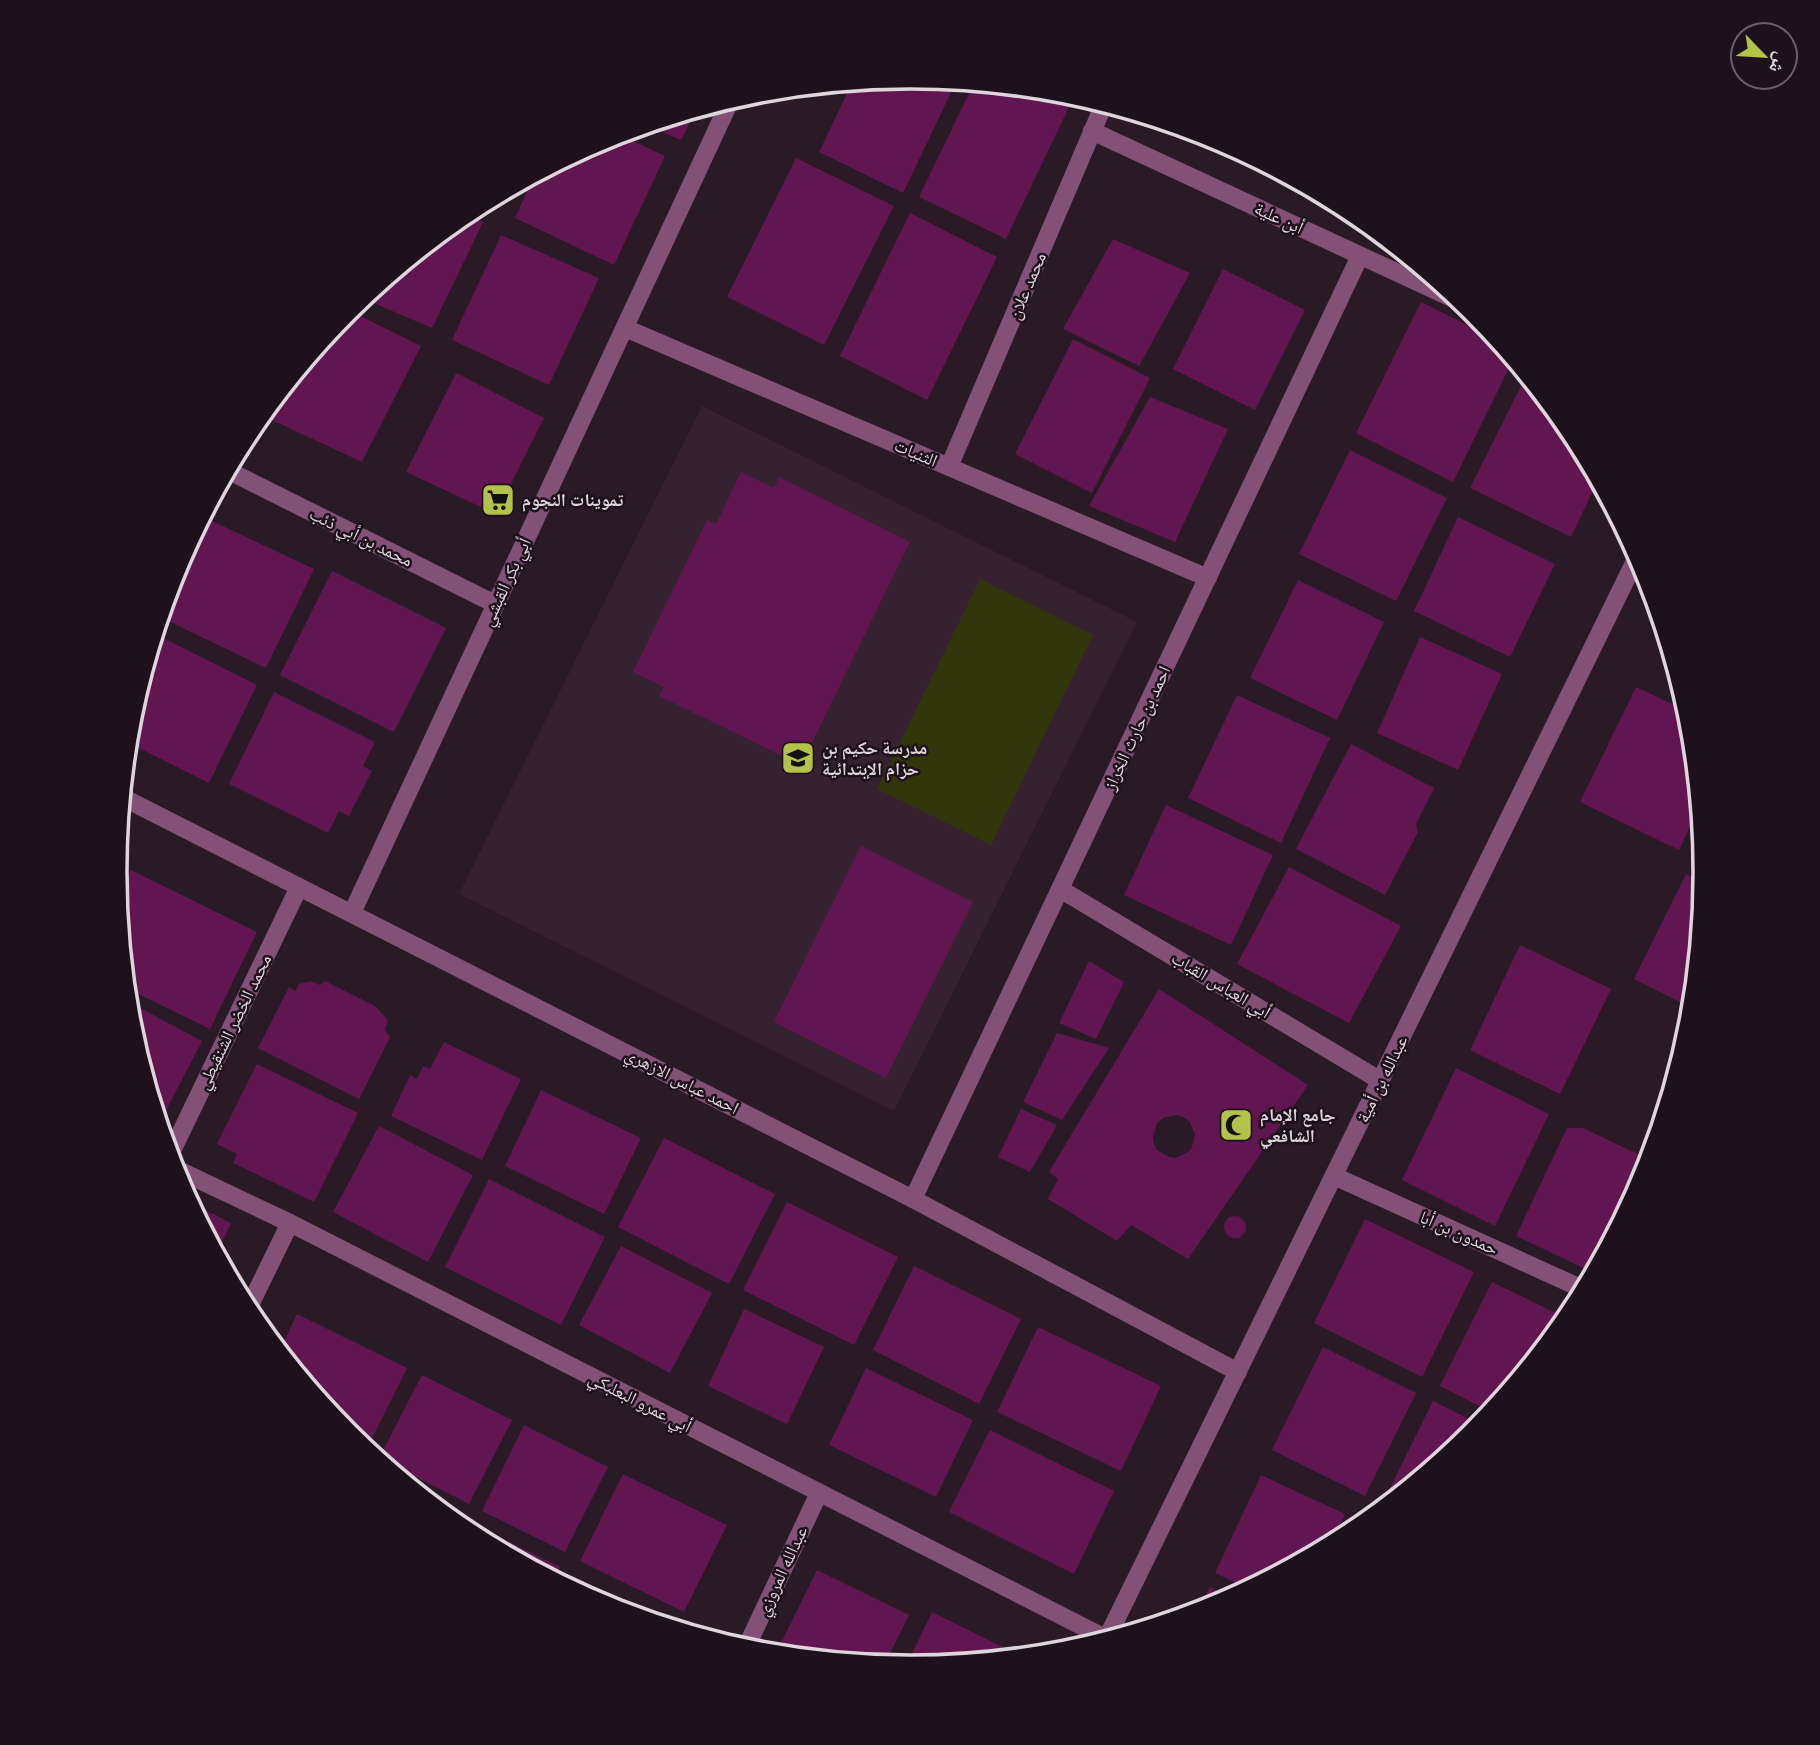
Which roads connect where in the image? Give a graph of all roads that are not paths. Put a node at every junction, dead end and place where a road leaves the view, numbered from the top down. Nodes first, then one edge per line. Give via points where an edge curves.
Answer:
1 (725, 112) edge
2 (1100, 113) edge
3 (1092, 131) junction
4 (1360, 256) junction
5 (1431, 289) edge
6 (625, 328) junction
7 (949, 467) junction
8 (236, 474) edge
9 (1632, 568) edge
10 (1208, 578) junction
11 (495, 604) junction
12 (130, 801) edge
13 (299, 887) junction
14 (1060, 889) junction
15 (352, 913) junction
16 (1381, 1081) junction
17 (175, 1144) edge
18 (187, 1174) edge
19 (1334, 1176) junction
20 (913, 1199) junction
21 (290, 1223) junction
22 (1575, 1285) edge
23 (253, 1298) edge
24 (1238, 1372) junction
25 (819, 1493) junction
26 (1112, 1629) edge
27 (1094, 1633) edge
28 (750, 1639) edge

1 - 6 street, أبي بكر القبشي
2 - 3 street, محمد علان
3 - 4 street, أبن علية
3 - 7 street, محمد علان
4 - 5 street, أبن علية
4 - 10 street, احمد بن حارث الخراز
6 - 7 street, الثنيات
6 - 11 street, أبي بكر القبشي
7 - 10 street, الثنيات
8 - 11 street, محمد بن أبي ذئب
9 - 16 street, عبدالله بن أمية
10 - 14 street, احمد بن حارث الخراز
11 - 15 street, أبي بكر القبشي
12 - 13 street, احمد عباس الازهري
13 - 15 street, احمد عباس الازهري
13 - 17 street, محمد الخضر الشنقيطي
14 - 16 street, أبي العباس القباب
14 - 20 street, احمد بن حارث الخراز
15 - 20 street, احمد عباس الازهري
16 - 19 street, عبدالله بن أمية
18 - 21 street, أبي عمرو البعلبكي
19 - 22 street, حمدون بن أبا
19 - 24 street, عبدالله بن أمية
20 - 24 street, احمد عباس الازهري
21 - 23 street
21 - 25 street, أبي عمرو البعلبكي
24 - 26 street, عبدالله بن أمية
25 - 27 street, أبي عمرو البعلبكي
25 - 28 street, عبدالله المروزي

